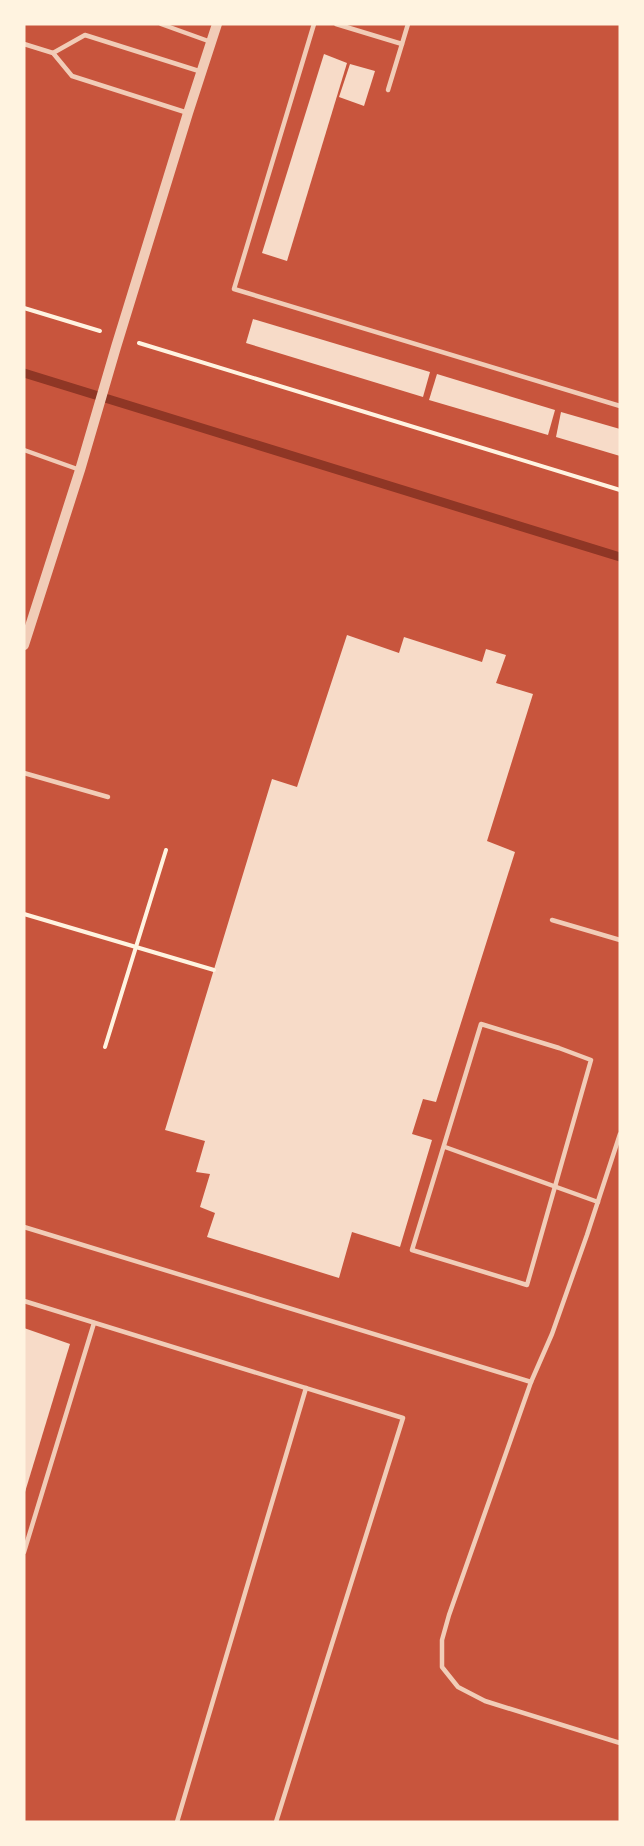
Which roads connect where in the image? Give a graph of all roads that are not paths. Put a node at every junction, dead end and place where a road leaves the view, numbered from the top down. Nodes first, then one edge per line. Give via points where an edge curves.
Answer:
1 (161, 24) edge
2 (217, 24) edge
3 (314, 24) edge
4 (336, 24) edge
5 (408, 24) edge
6 (211, 42) junction
7 (24, 44) edge
8 (402, 44) junction
9 (53, 53) junction
10 (202, 72) junction
11 (388, 90) dead end
12 (188, 112) junction
13 (620, 406) edge
14 (24, 450) edge
15 (80, 470) junction
16 (24, 645) edge
17 (24, 773) edge
18 (108, 797) dead end
19 (552, 920) dead end
20 (620, 940) edge
21 (620, 1134) edge
22 (445, 1147) junction
23 (555, 1186) junction
24 (598, 1202) junction
25 (24, 1227) edge
26 (24, 1301) edge
27 (94, 1323) junction
28 (531, 1382) junction
29 (306, 1388) junction
30 (24, 1552) edge
31 (620, 1743) edge
32 (177, 1822) edge
33 (276, 1822) edge

1 - 6 lane
2 - 6 street
3 - 13 lane via 234,290
4 - 8 lane
5 - 8 lane
6 - 10 street
7 - 9 lane
8 - 11 lane
9 - 10 lane via 85,35
9 - 12 lane via 72,76
10 - 12 street
12 - 15 street
14 - 15 lane
15 - 16 street
17 - 18 lane
19 - 20 lane
21 - 24 lane
22 - 23 lane
22 - 23 lane via 412,1250 527,1285
22 - 23 lane via 481,1024 591,1059
23 - 24 lane
24 - 28 lane
25 - 28 lane
26 - 27 lane
27 - 29 lane
27 - 30 lane
28 - 31 lane via 449,1615 442,1640 442,1667 458,1687 485,1701
29 - 32 lane
29 - 33 lane via 403,1418

